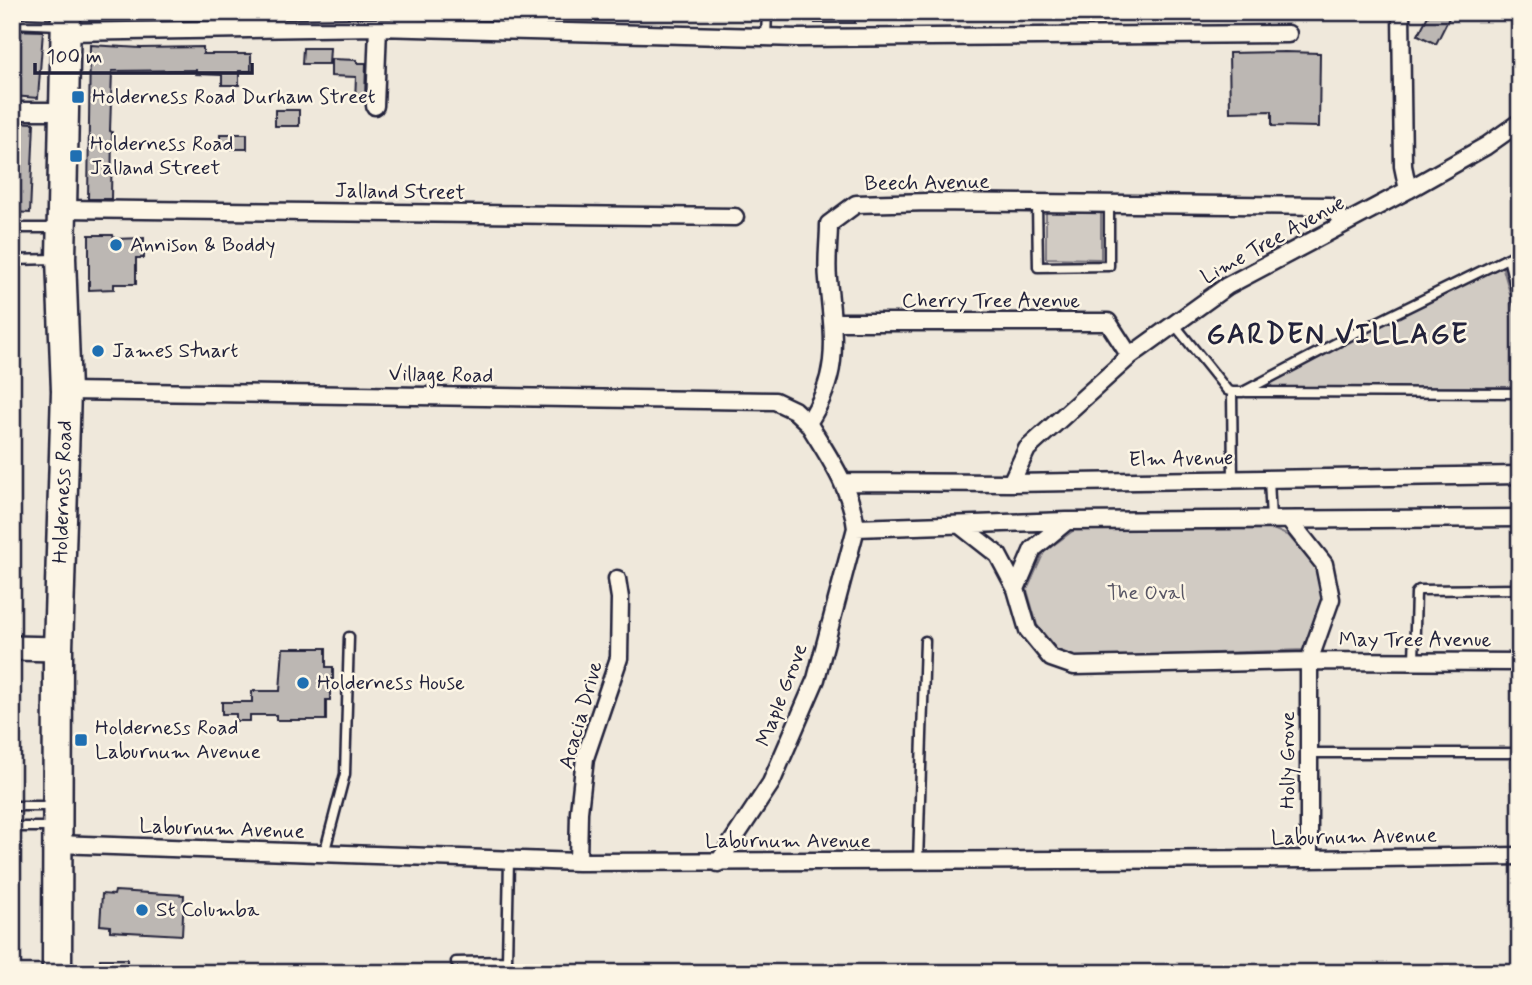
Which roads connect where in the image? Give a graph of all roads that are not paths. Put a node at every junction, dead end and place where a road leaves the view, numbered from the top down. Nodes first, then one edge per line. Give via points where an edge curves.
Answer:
1 (256, 12) edge
2 (418, 12) edge
3 (767, 12) edge
4 (1401, 12) edge
5 (12, 23) edge
6 (66, 23) edge
7 (378, 27) junction
8 (255, 29) junction
9 (418, 29) junction
10 (1287, 34) dead end
11 (766, 37) junction
12 (375, 106) dead end
13 (12, 111) edge
14 (63, 111) junction
15 (1520, 122) edge
16 (1408, 190) junction
17 (1038, 203) junction
18 (1109, 204) junction
19 (735, 217) dead end
20 (63, 219) junction
21 (12, 222) edge
22 (1345, 223) junction
23 (1520, 252) edge
24 (61, 258) junction
25 (1508, 258) junction
26 (12, 260) edge
27 (1520, 306) edge
28 (834, 322) junction
29 (1174, 324) junction
30 (1130, 356) junction
31 (66, 391) junction
32 (1243, 391) junction
33 (1232, 392) junction
34 (1520, 393) edge
35 (808, 423) junction
36 (1520, 475) edge
37 (1233, 479) junction
38 (1269, 479) junction
39 (844, 482) junction
40 (1011, 483) junction
41 (1520, 518) edge
42 (1271, 520) junction
43 (1289, 520) junction
44 (1067, 521) junction
45 (961, 526) junction
46 (856, 528) junction
47 (617, 579) dead end
48 (1016, 589) junction
49 (1520, 589) edge
50 (349, 637) dead end
51 (925, 641) dead end
52 (12, 648) edge
53 (58, 649) junction
54 (1309, 661) junction
55 (1414, 662) junction
56 (1520, 662) edge
57 (1309, 753) junction
58 (1520, 753) edge
59 (12, 806) edge
60 (56, 826) junction
61 (12, 827) edge
62 (324, 854) junction
63 (1520, 856) edge
64 (1309, 859) junction
65 (509, 860) junction
66 (578, 862) junction
67 (918, 862) junction
68 (718, 863) junction
69 (456, 962) dead end
70 (57, 973) edge

1 - 8 street
2 - 9 street
3 - 11 lane
4 - 16 street via 1403,166
5 - 6 lane
6 - 8 street
6 - 14 highway, Holderness Road
7 - 8 street
7 - 9 street
7 - 12 street
9 - 11 street
10 - 11 street
13 - 14 street
14 - 20 highway, Holderness Road
15 - 16 street, Lime Tree Avenue
16 - 22 street, Lime Tree Avenue
17 - 18 street, Beech Avenue
17 - 18 lane via 1038,267 1109,266
17 - 28 street, Beech Avenue via 856,204 829,224 828,276
18 - 22 street, Beech Avenue via 1329,206
19 - 20 street, Jalland Street
20 - 21 lane via 18,228
20 - 24 highway, Holderness Road
22 - 29 street, Lime Tree Avenue via 1227,286
23 - 25 lane
24 - 26 lane
24 - 31 highway, Holderness Road
25 - 27 lane
25 - 32 lane
28 - 30 street, Cherry Tree Avenue via 1108,322
28 - 35 street, Beech Avenue via 826,390
29 - 30 street, Lime Tree Avenue
29 - 33 lane
30 - 40 street, Lime Tree Avenue via 1027,449
31 - 35 street, Village Road via 775,401
31 - 53 highway, Holderness Road
32 - 33 lane
32 - 34 lane
33 - 37 lane
35 - 39 street
36 - 38 street, Elm Avenue
37 - 38 street, Elm Avenue
37 - 40 street, Elm Avenue
38 - 42 lane
39 - 40 street, Elm Avenue
39 - 46 street
41 - 43 street
42 - 43 street
42 - 44 street
43 - 54 street via 1324,564 1331,599
44 - 45 street
44 - 48 street via 1033,549
45 - 46 street
45 - 48 street via 999,555
46 - 68 street, Maple Grove via 816,680 771,783
47 - 66 street, Acacia Drive via 619,658 585,758
48 - 54 street via 1028,630 1051,658 1074,666
49 - 55 lane via 1419,590
50 - 62 lane via 345,775
51 - 67 lane
52 - 53 street
53 - 60 highway, Holderness Road
54 - 55 street, May Tree Avenue
54 - 57 street, Holly Grove
55 - 56 street, May Tree Avenue
57 - 58 lane
57 - 64 street, Holly Grove
59 - 60 lane
60 - 61 lane
60 - 62 street, Laburnum Avenue
60 - 70 highway, Holderness Road
62 - 65 street, Laburnum Avenue
63 - 64 street, Laburnum Avenue
64 - 67 street, Laburnum Avenue
65 - 66 street, Laburnum Avenue
65 - 69 lane via 507,961
66 - 68 street, Laburnum Avenue
67 - 68 street, Laburnum Avenue

